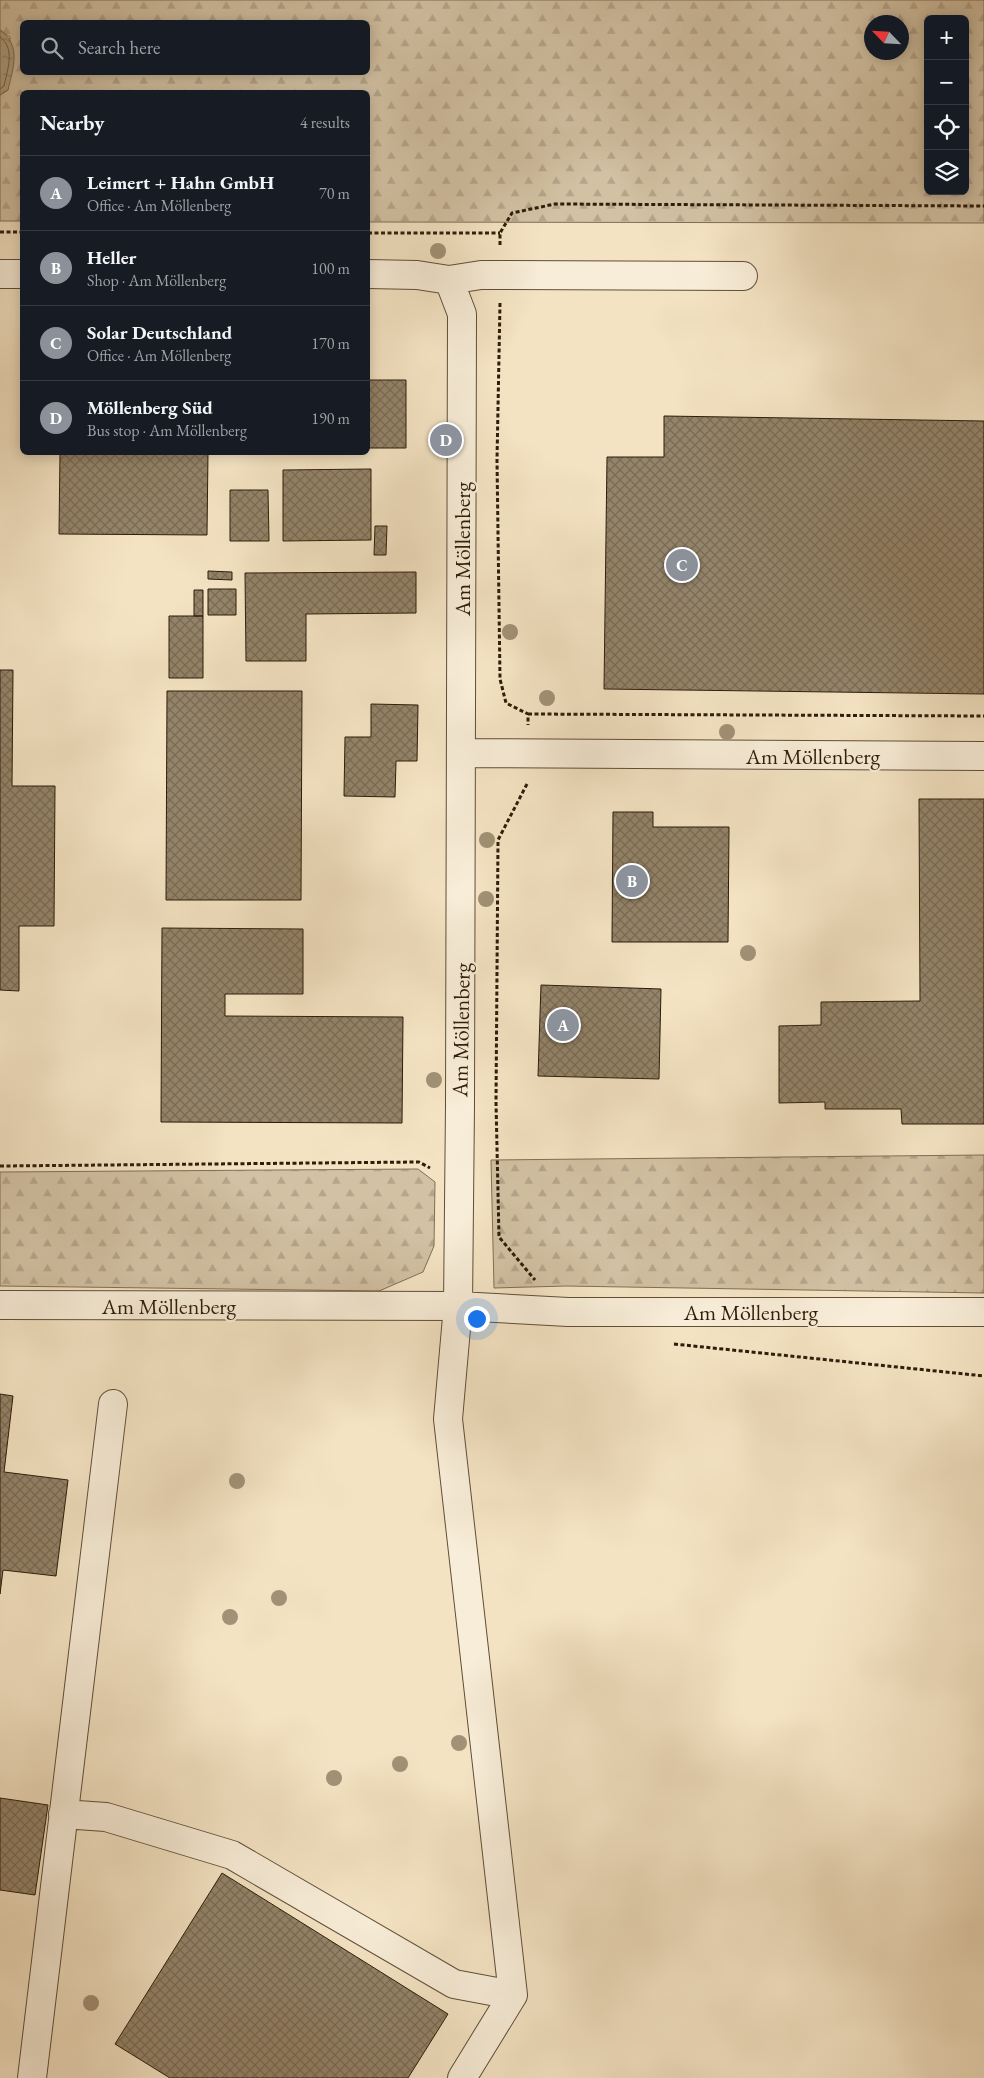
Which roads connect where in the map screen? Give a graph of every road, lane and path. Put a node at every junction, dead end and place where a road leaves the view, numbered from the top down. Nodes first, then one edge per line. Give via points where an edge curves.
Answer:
1 (984, 206) edge
2 (0, 232) edge
3 (20, 232) edge
4 (370, 233) edge
5 (500, 233) junction
6 (0, 274) edge
7 (20, 274) edge
8 (370, 274) edge
9 (500, 275) junction
10 (743, 276) dead end
11 (450, 280) junction
12 (528, 714) junction
13 (984, 716) edge
14 (463, 754) junction
15 (529, 754) junction
16 (984, 756) edge
17 (0, 1166) edge
18 (459, 1176) junction
19 (0, 1305) edge
20 (458, 1306) junction
21 (568, 1312) junction
22 (984, 1312) edge
23 (667, 1343) dead end
24 (984, 1376) edge
25 (113, 1404) dead end
26 (63, 1814) junction
27 (513, 1996) junction
28 (32, 2078) edge
29 (462, 2078) edge

1 - 5 path via 555,204 512,213
2 - 3 path
4 - 5 path
5 - 9 path
6 - 7 street
8 - 11 street via 417,274
9 - 10 street
9 - 11 street
9 - 12 path via 497,460 500,679 506,703
11 - 14 street, Am Möllenberg via 462,314
12 - 13 path
12 - 15 path
14 - 15 street, Am Möllenberg
14 - 18 street, Am Möllenberg
15 - 16 street, Am Möllenberg
15 - 21 path via 528,784 498,840 496,1102 499,1237 528,1274
17 - 18 path via 419,1162 440,1174
18 - 20 street, Am Möllenberg
19 - 20 street, Am Möllenberg
20 - 21 street, Am Möllenberg
20 - 27 street via 448,1419
21 - 22 street, Am Möllenberg
23 - 24 path
25 - 26 street
26 - 27 street via 106,1818 232,1855 454,1984
26 - 28 street
27 - 29 street

